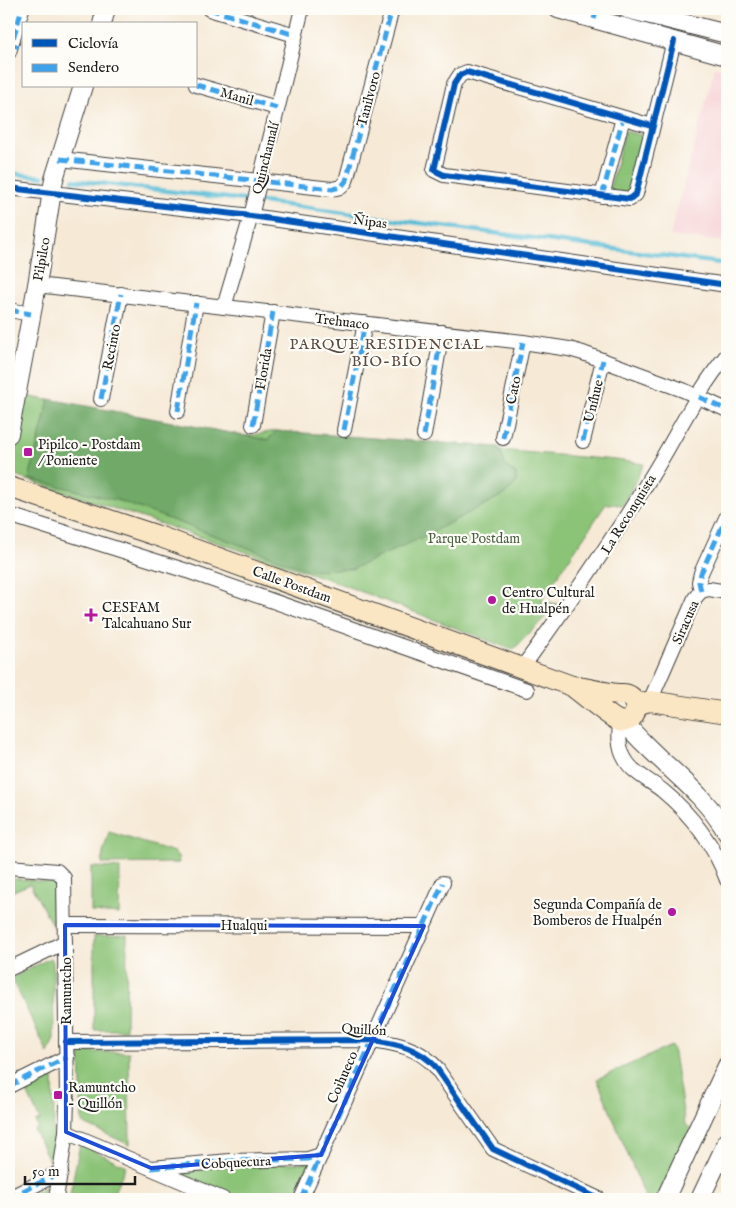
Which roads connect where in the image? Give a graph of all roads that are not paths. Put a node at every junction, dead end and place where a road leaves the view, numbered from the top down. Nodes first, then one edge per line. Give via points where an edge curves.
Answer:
1 (22, 9) edge
2 (106, 9) edge
3 (209, 9) edge
4 (302, 9) edge
5 (392, 9) edge
6 (558, 9) edge
7 (627, 9) edge
8 (596, 14) edge
9 (103, 22) edge
10 (727, 34) edge
11 (295, 35) junction
12 (674, 41) junction
13 (13, 47) edge
14 (727, 56) edge
15 (198, 86) edge
16 (82, 88) edge
17 (277, 108) junction
18 (622, 118) junction
19 (652, 126) junction
20 (60, 159) junction
21 (258, 186) junction
22 (9, 188) edge
23 (52, 192) junction
24 (602, 196) junction
25 (251, 213) junction
26 (37, 285) junction
27 (727, 285) edge
28 (121, 294) junction
29 (196, 303) junction
30 (224, 307) junction
31 (9, 310) edge
32 (273, 312) junction
33 (31, 314) junction
34 (365, 323) junction
35 (442, 332) junction
36 (523, 342) junction
37 (727, 355) edge
38 (603, 360) junction
39 (699, 397) junction
40 (101, 399) dead end
41 (727, 410) edge
42 (178, 411) dead end
43 (253, 425) dead end
44 (344, 430) dead end
45 (9, 434) edge
46 (424, 436) dead end
47 (503, 438) dead end
48 (583, 441) dead end
49 (9, 487) edge
50 (9, 515) edge
51 (727, 516) edge
52 (701, 591) junction
53 (727, 592) edge
54 (522, 668) junction
55 (572, 686) junction
56 (527, 690) dead end
57 (619, 694) junction
58 (643, 703) junction
59 (727, 712) edge
60 (618, 719) junction
61 (727, 833) edge
62 (9, 867) edge
63 (727, 880) edge
64 (443, 883) dead end
65 (65, 925) junction
66 (424, 926) junction
67 (65, 942) junction
68 (9, 970) edge
69 (372, 1040) junction
70 (66, 1042) junction
71 (66, 1058) junction
72 (727, 1066) edge
73 (9, 1086) edge
74 (720, 1094) edge
75 (66, 1132) junction
76 (727, 1142) edge
77 (321, 1155) junction
78 (151, 1168) junction
79 (61, 1172) junction
80 (9, 1198) edge
81 (56, 1199) edge
82 (223, 1199) edge
83 (301, 1199) edge
84 (599, 1199) edge
85 (665, 1199) edge
86 (700, 1199) edge

1 - 13 street
2 - 9 street
3 - 11 street
4 - 11 street, Quinchamalí
5 - 21 street, Tanilvoro via 346,181 341,187 332,189
6 - 8 street
7 - 10 street
8 - 12 street
11 - 17 street, Quinchamalí
12 - 14 street
12 - 19 street
15 - 17 street, Manil
16 - 20 street, Pilpilco
17 - 21 street, Quinchamalí
18 - 19 street
18 - 24 street
18 - 24 street via 467,72 460,74 454,84 434,170 444,175
19 - 24 street via 636,194 630,198
20 - 21 street
20 - 23 street, Pilpilco
21 - 25 street, Quinchamalí
22 - 23 street, Ñipas
23 - 25 street, Ñipas
23 - 26 street, Pilpilco
25 - 27 street, Ñipas
25 - 30 street, Quinchamalí
26 - 28 street, Trehuaco
26 - 33 street, Pilpilco
28 - 29 street, Trehuaco
28 - 40 street, Recinto
29 - 30 street, Trehuaco
29 - 42 street
30 - 32 street, Trehuaco
31 - 33 street
32 - 34 street, Trehuaco
32 - 43 street, Florida
33 - 45 street, Pilpilco
34 - 35 street, Trehuaco
34 - 44 street
35 - 36 street, Trehuaco
35 - 46 street
36 - 38 street, Trehuaco via 569,349
36 - 47 street, Cato
37 - 39 street, La Reconquista
38 - 39 street, Trehuaco
38 - 48 street, Uníhue
39 - 41 street, Trehuaco
39 - 54 street, La Reconquista via 586,580
49 - 54 main road, Calle Postdam via 190,547
50 - 56 street, Calle Postdam via 187,571
51 - 52 street, Siracusa via 702,573
52 - 53 street via 709,588
52 - 58 street, Siracusa
54 - 55 main road, Calle Postdam
55 - 57 main road, Calle Postdam
55 - 60 main road, Calle Postdam
57 - 58 main road
57 - 60 main road via 609,704
58 - 59 main road
58 - 60 main road via 632,717
60 - 61 street via 698,794
60 - 63 street via 620,746 627,763 673,800 694,822 717,857
62 - 65 street, Ramuntcho via 57,871 64,878
64 - 66 street, Coihueco
65 - 66 street, Hualqui
65 - 67 street, Ramuntcho
66 - 69 street, Coihueco
67 - 68 street
67 - 70 street, Ramuntcho
69 - 70 street, Quillón
69 - 77 street, Coihueco
69 - 84 street, Quillón via 404,1046 426,1057 493,1149
70 - 71 street, Ramuntcho
71 - 73 street
71 - 75 street, Ramuntcho
72 - 74 street
74 - 85 street
75 - 78 street, Cobquecura
75 - 79 street, Ramuntcho
76 - 86 street
77 - 78 street, Cobquecura via 308,1159
77 - 83 street, Coihueco
78 - 82 street, Cobquecura
79 - 80 street
79 - 81 street, Ramuntcho

